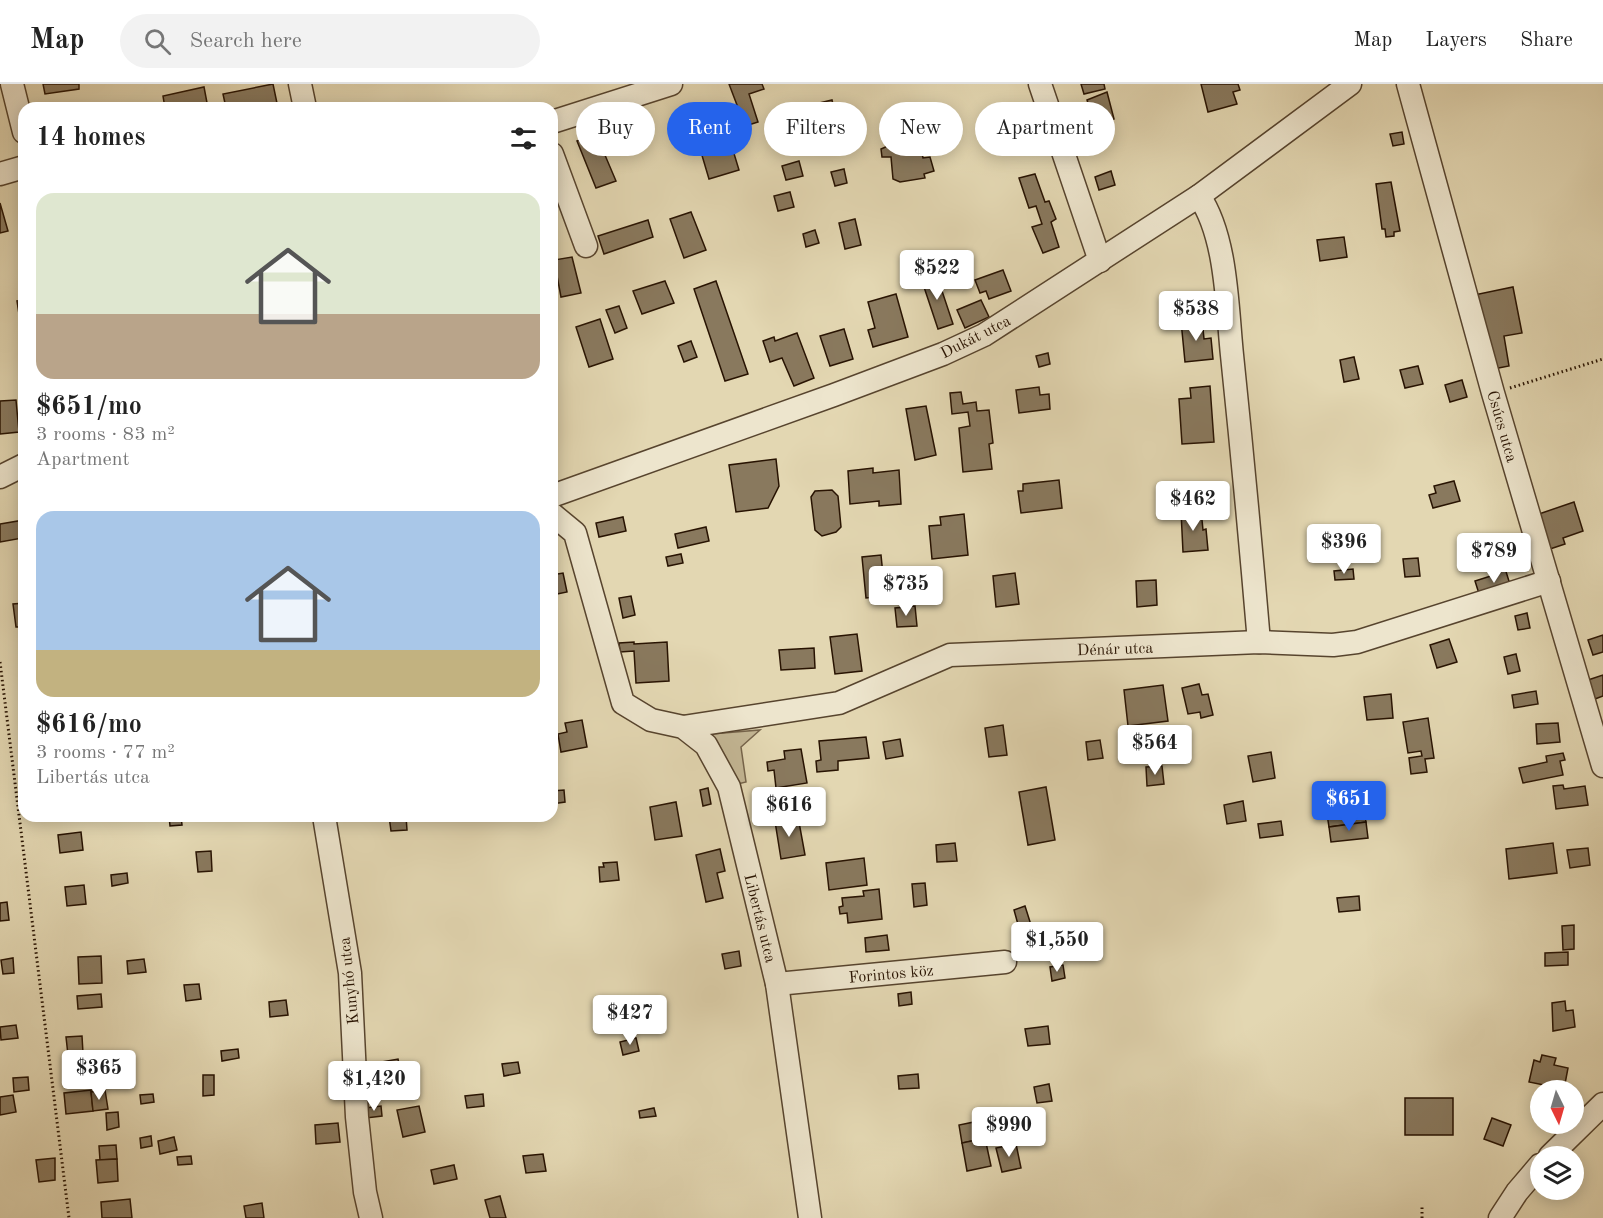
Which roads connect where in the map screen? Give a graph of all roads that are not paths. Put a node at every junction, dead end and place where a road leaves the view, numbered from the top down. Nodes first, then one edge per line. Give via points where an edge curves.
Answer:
1 (12, 84) edge
2 (300, 84) edge
3 (671, 84) edge
4 (1040, 84) edge
5 (1350, 84) edge
6 (1408, 84) edge
7 (304, 102) edge
8 (18, 108) edge
9 (558, 120) edge
10 (558, 170) edge
11 (1199, 196) junction
12 (586, 246) dead end
13 (1100, 261) junction
14 (18, 468) edge
15 (0, 477) edge
16 (558, 494) edge
17 (558, 519) edge
18 (1549, 581) junction
19 (1259, 642) junction
20 (683, 727) junction
21 (1603, 766) edge
22 (325, 822) edge
23 (1005, 962) dead end
24 (777, 984) junction
25 (1603, 1104) edge
26 (1560, 1146) edge
27 (1530, 1177) edge
28 (371, 1218) edge
29 (810, 1218) edge
30 (1500, 1218) edge

1 - 8 street
2 - 7 street
3 - 9 street
4 - 13 street
5 - 11 street, Dukát utca
6 - 18 street, Csúcs utca
10 - 12 street
11 - 13 street, Dukát utca
11 - 19 street via 1210,213 1223,277
13 - 16 street, Dukát utca via 984,335 943,354
14 - 15 street
17 - 20 street, Libertás utca via 575,533 623,703 651,720
18 - 19 street, Dénár utca via 1357,642
18 - 21 street, Csúcs utca
19 - 20 street, Dénár utca via 950,655 839,703
20 - 24 street, Libertás utca via 706,745 729,787
22 - 28 street, Kunyhó utca via 350,973 357,1117
23 - 24 street, Forintos köz
24 - 29 street, Libertás utca
25 - 26 street
27 - 30 street

